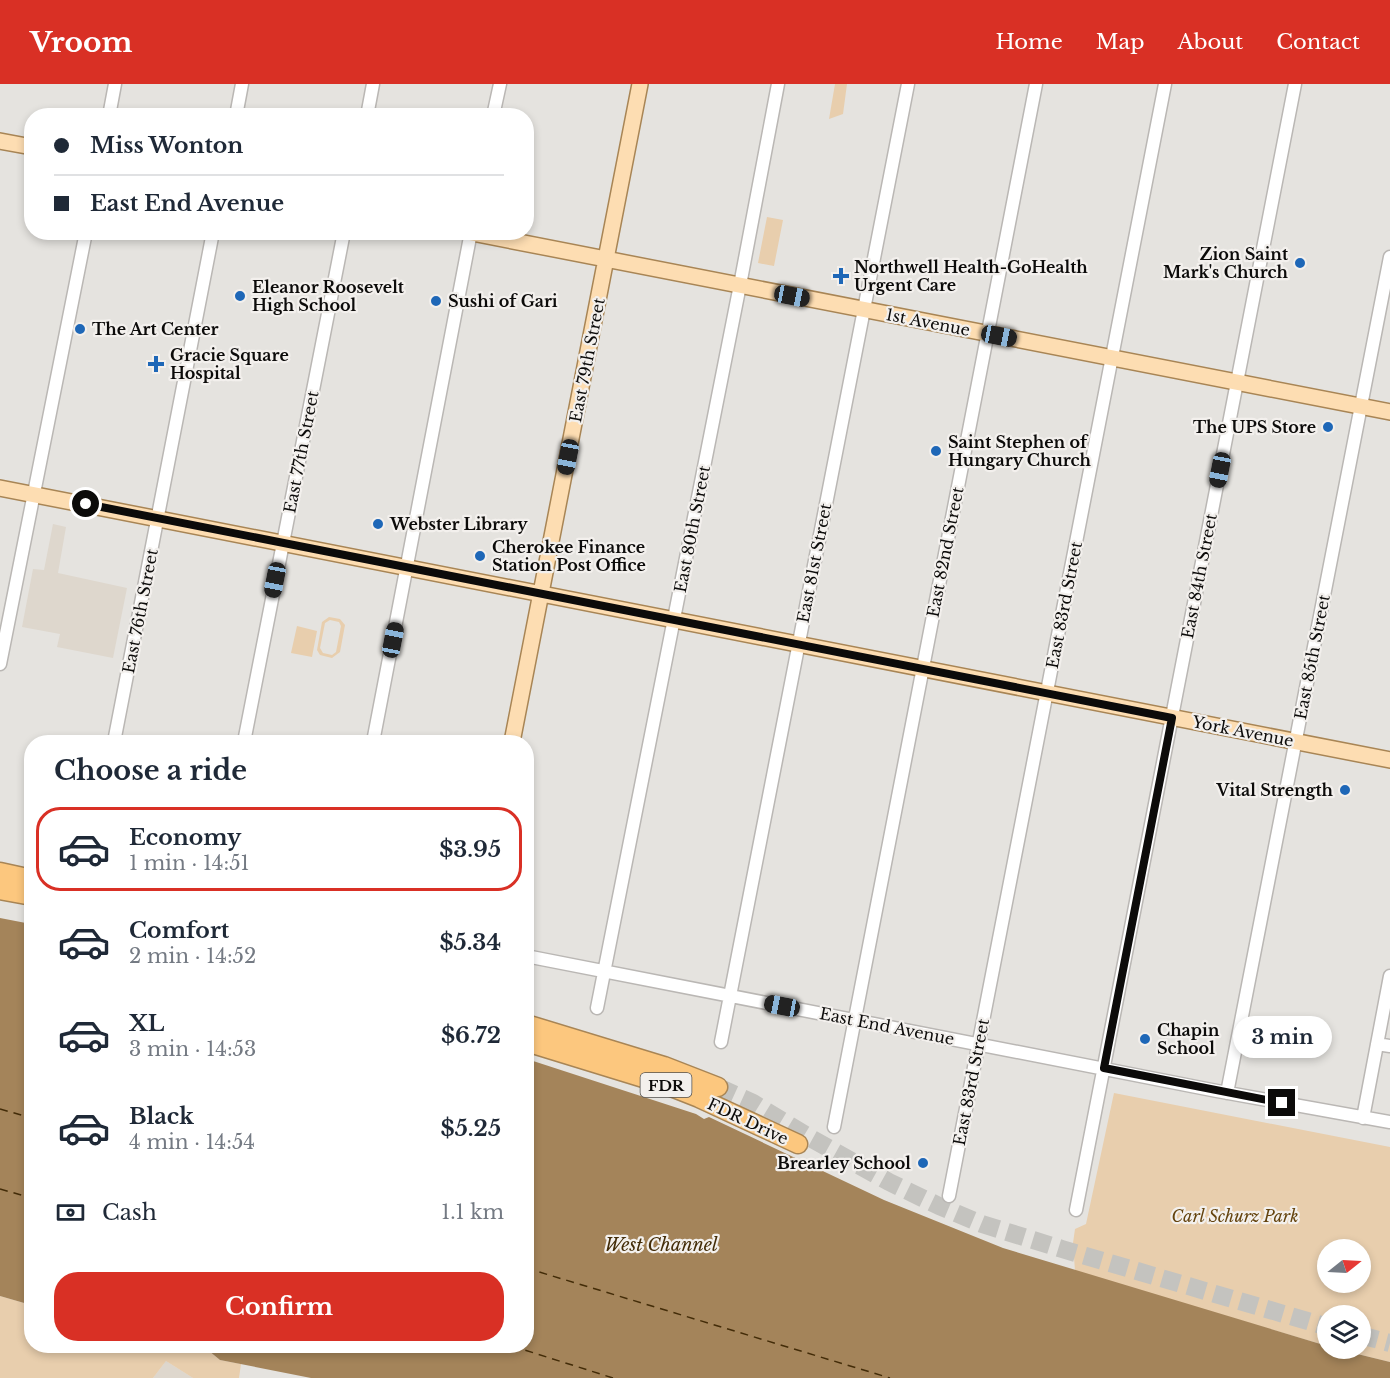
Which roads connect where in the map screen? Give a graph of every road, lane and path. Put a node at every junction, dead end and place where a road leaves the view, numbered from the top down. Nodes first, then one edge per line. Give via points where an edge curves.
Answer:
1 (115, 84) edge
2 (242, 84) edge
3 (373, 84) edge
4 (500, 84) edge
5 (640, 84) edge
6 (777, 84) edge
7 (908, 84) edge
8 (1036, 84) edge
9 (1165, 84) edge
10 (1295, 84) edge
11 (110, 108) edge
12 (238, 108) edge
13 (368, 108) edge
14 (495, 108) edge
15 (0, 141) edge
16 (24, 146) edge
17 (84, 240) edge
18 (211, 240) edge
19 (342, 240) edge
20 (468, 240) edge
21 (506, 240) edge
22 (1390, 257) edge
23 (606, 259) junction
24 (740, 285) junction
25 (864, 309) junction
26 (988, 333) junction
27 (1112, 357) junction
28 (1236, 382) junction
29 (1361, 406) junction
30 (1390, 412) edge
31 (0, 488) edge
32 (33, 494) junction
33 (158, 518) junction
34 (283, 542) junction
35 (407, 567) junction
36 (541, 594) junction
37 (674, 621) junction
38 (798, 645) junction
39 (0, 664) edge
40 (923, 669) junction
41 (1047, 693) junction
42 (1172, 718) junction
43 (115, 735) edge
44 (245, 735) edge
45 (374, 735) edge
46 (513, 735) edge
47 (1296, 742) junction
48 (1390, 760) edge
49 (0, 872) edge
50 (24, 877) edge
51 (0, 890) edge
52 (24, 894) edge
53 (534, 958) edge
54 (603, 971) junction
55 (1390, 976) edge
56 (730, 996) junction
57 (597, 1008) dead end
58 (854, 1020) junction
59 (534, 1026) edge
60 (721, 1042) dead end
61 (534, 1044) edge
62 (979, 1044) junction
63 (1377, 1044) junction
64 (1390, 1046) edge
65 (1104, 1068) junction
66 (718, 1087) tunnel mouth
67 (1227, 1093) junction
68 (1363, 1118) junction
69 (1390, 1122) edge
70 (834, 1127) dead end
71 (798, 1144) dead end
72 (949, 1196) dead end
73 (1076, 1210) dead end

1 - 11 street
2 - 12 street
3 - 13 street
4 - 14 street
5 - 23 main road, East 79th Street
6 - 24 street, East 80th Street
7 - 25 street, East 81st Street
8 - 26 street, East 82nd Street
9 - 27 street, East 83rd Street
10 - 28 street, East 84th Street
15 - 16 main road
17 - 32 street
18 - 33 street, East 76th Street
19 - 34 street, East 77th Street
20 - 35 street
21 - 23 main road, 1st Avenue
22 - 29 street, East 85th Street
23 - 24 main road, 1st Avenue
23 - 36 main road, East 79th Street
24 - 25 main road, 1st Avenue
24 - 37 street, East 80th Street
25 - 26 main road, 1st Avenue
25 - 38 street, East 81st Street
26 - 27 main road, 1st Avenue
26 - 40 street, East 82nd Street
27 - 28 main road, 1st Avenue
27 - 41 street, East 83rd Street
28 - 29 main road, 1st Avenue
28 - 42 street, East 84th Street
29 - 30 main road, 1st Avenue
29 - 47 street, East 85th Street
31 - 32 main road, York Avenue
32 - 33 main road, York Avenue
32 - 39 street
33 - 34 main road, York Avenue
33 - 43 street, East 76th Street
34 - 35 main road, York Avenue
34 - 44 street, East 77th Street
35 - 36 main road, York Avenue
35 - 45 street
36 - 37 main road, York Avenue
36 - 46 main road, East 79th Street
37 - 38 main road, York Avenue
37 - 54 street, East 80th Street
38 - 40 main road, York Avenue
38 - 56 street, East 81st Street
40 - 41 main road, York Avenue
40 - 58 street, East 82nd Street
41 - 42 main road, York Avenue
41 - 62 street, East 83rd Street
42 - 47 main road, York Avenue
42 - 65 street, East 84th Street
47 - 48 main road, York Avenue
47 - 67 street, East 85th Street
49 - 50 highway
51 - 52 highway
53 - 54 street, East End Avenue
54 - 56 street, East End Avenue
54 - 57 street, East 80th Street
55 - 63 street
56 - 58 street, East End Avenue
56 - 60 street, East 81st Street
58 - 62 street, East End Avenue
58 - 70 street, East 82nd Street
59 - 66 highway, FDR Drive / FDR via 664,1065
61 - 71 highway, FDR Drive / FDR via 666,1085
62 - 65 street, East End Avenue
62 - 72 street, East 83rd Street
63 - 64 street
63 - 68 street
65 - 67 street, East End Avenue
65 - 73 street, East 84th Street
67 - 68 street, East End Avenue
68 - 69 street, East End Avenue

